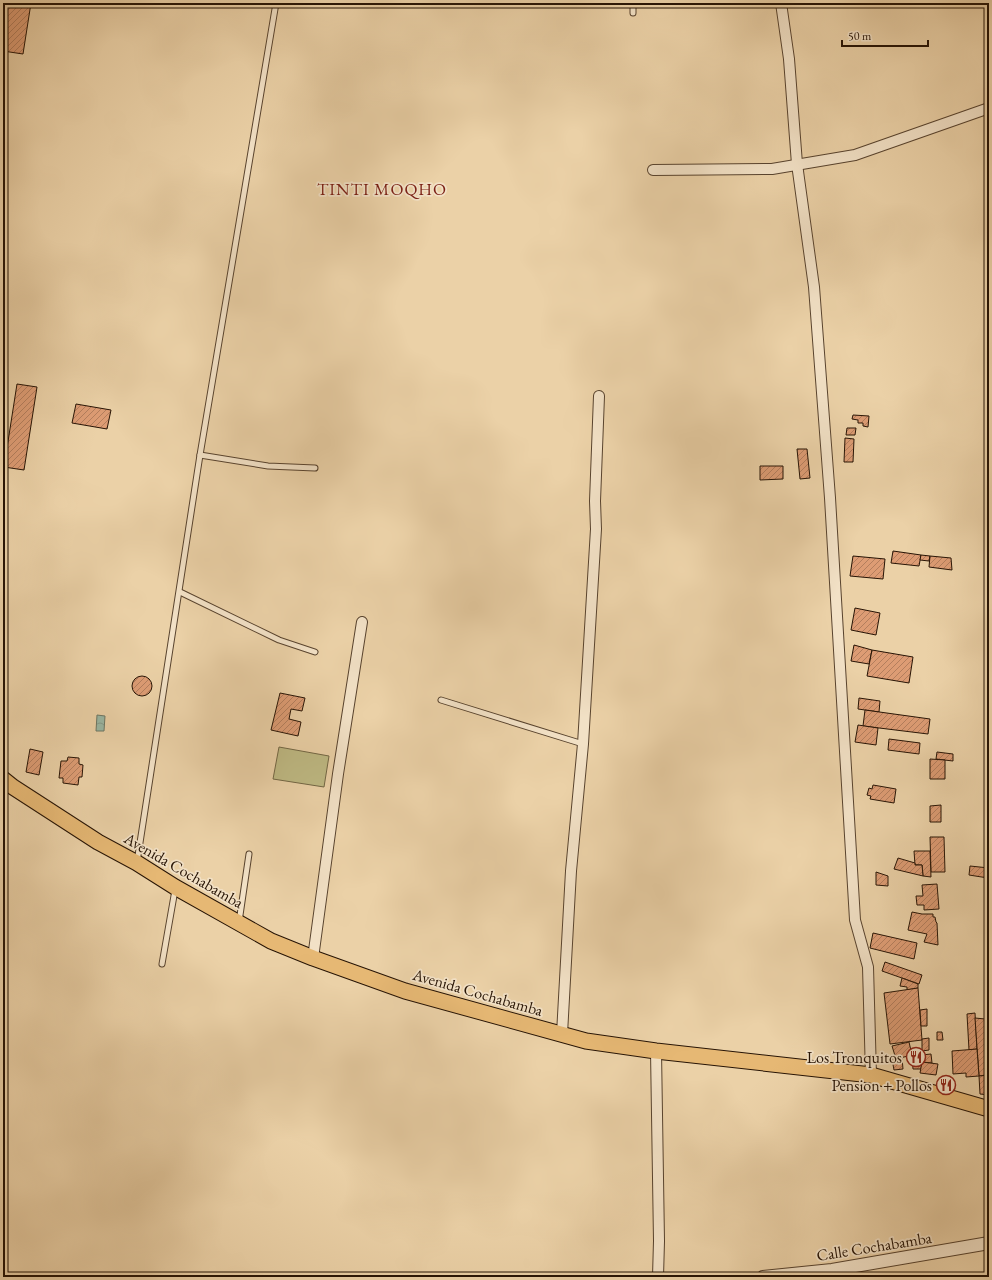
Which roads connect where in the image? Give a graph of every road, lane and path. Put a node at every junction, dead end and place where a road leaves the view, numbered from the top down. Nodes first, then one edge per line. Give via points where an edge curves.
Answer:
1 (276, 3) edge
2 (633, 3) edge
3 (781, 3) edge
4 (633, 13) dead end
5 (989, 108) edge
6 (797, 164) junction
7 (653, 170) dead end
8 (599, 396) dead end
9 (200, 455) junction
10 (315, 468) dead end
11 (180, 592) junction
12 (362, 622) dead end
13 (315, 652) dead end
14 (441, 700) dead end
15 (583, 744) junction
16 (3, 778) edge
17 (249, 854) dead end
18 (137, 863) junction
19 (175, 887) junction
20 (239, 923) junction
21 (313, 958) junction
22 (162, 964) dead end
23 (562, 1034) junction
24 (656, 1051) junction
25 (871, 1075) junction
26 (989, 1109) edge
27 (989, 1243) edge
28 (832, 1273) edge
29 (658, 1277) edge
30 (763, 1277) edge

1 - 9 lane
2 - 4 lane
3 - 6 street via 789,59
5 - 6 street via 855,155
6 - 7 street via 772,169
6 - 25 street via 814,287 830,498 855,920 868,967
8 - 15 street via 596,529
9 - 10 lane via 268,466
9 - 11 lane
11 - 13 lane via 279,640
11 - 18 lane
12 - 21 street
14 - 15 lane
15 - 23 street via 571,871
16 - 18 main road, Avenida Cochabamba via 98,842
17 - 20 lane
18 - 19 main road, Avenida Cochabamba
19 - 20 main road, Avenida Cochabamba
19 - 22 lane
20 - 21 main road, Avenida Cochabamba via 271,942
21 - 23 main road, Avenida Cochabamba via 406,991
23 - 24 main road, Avenida Cochabamba via 586,1041
24 - 25 main road, Avenida Cochabamba
24 - 29 street
25 - 26 main road, Avenida Cochabamba
27 - 28 street, Calle Cochabamba
28 - 30 street, Calle Cochabamba

